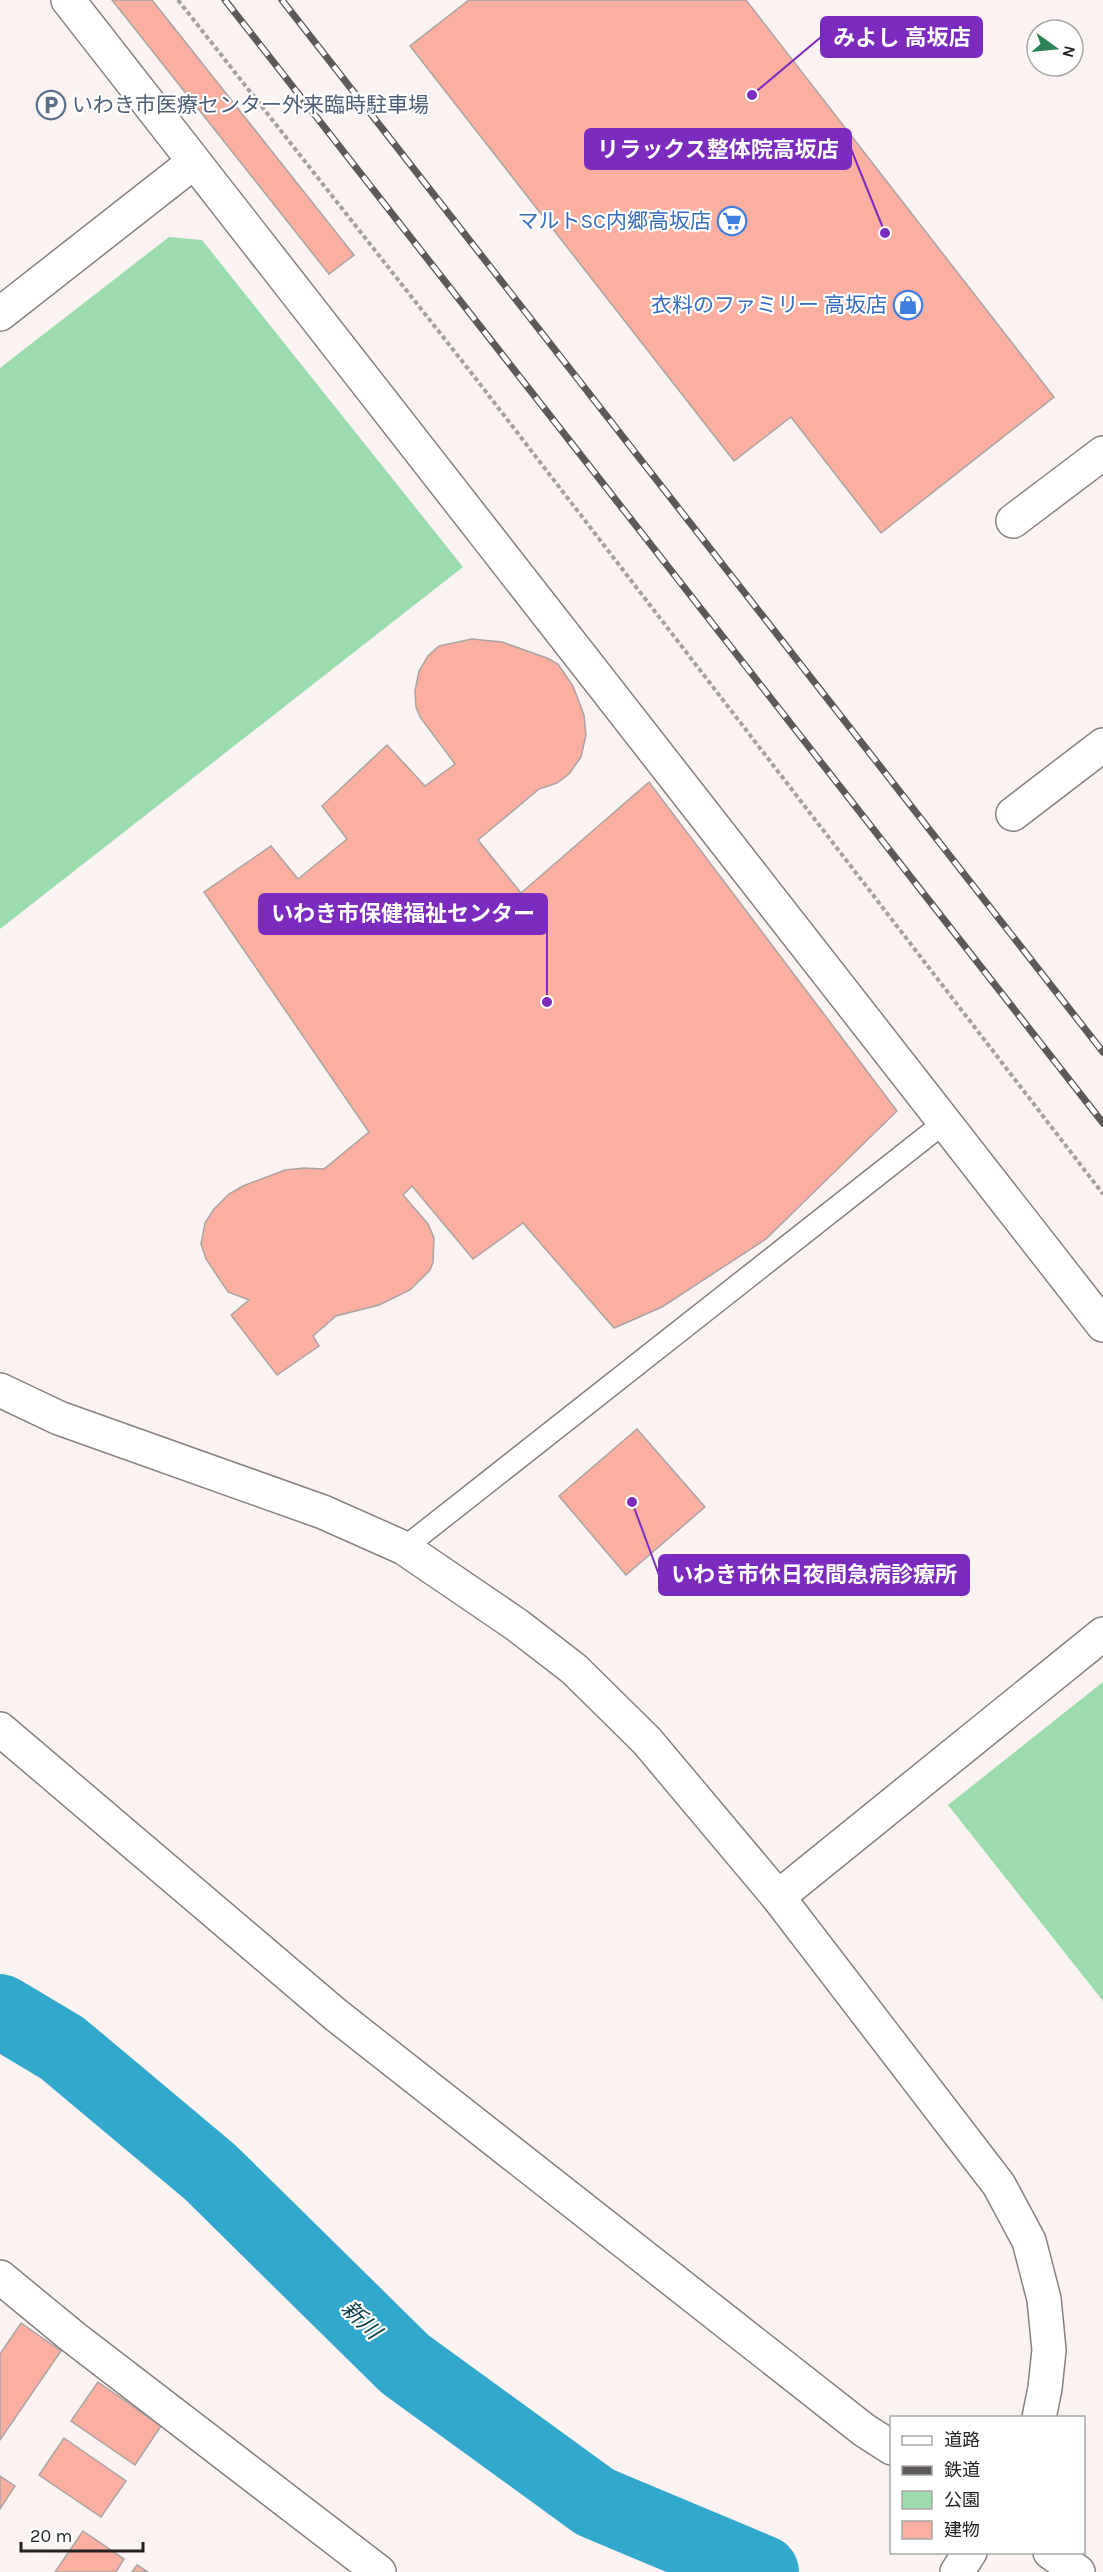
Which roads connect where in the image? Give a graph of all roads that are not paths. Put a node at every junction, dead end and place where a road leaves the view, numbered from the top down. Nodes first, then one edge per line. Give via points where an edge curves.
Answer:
1 (68, 0) edge
2 (194, 162) junction
3 (0, 314) edge
4 (1103, 453) edge
5 (1013, 521) dead end
6 (1098, 760) edge
7 (1013, 814) dead end
8 (945, 1122) junction
9 (1103, 1325) edge
10 (0, 1390) edge
11 (404, 1548) junction
12 (1103, 1634) edge
13 (0, 1729) edge
14 (778, 1897) junction
15 (0, 2277) edge
16 (1039, 2416) edge
17 (890, 2447) edge
18 (969, 2554) edge
19 (1051, 2554) edge
20 (379, 2572) edge
21 (957, 2572) edge
22 (1078, 2572) edge

1 - 2 street
2 - 3 street
2 - 8 street
4 - 5 street
6 - 7 street
8 - 9 street
8 - 11 lane
10 - 11 street via 59,1418 323,1512
11 - 14 street via 517,1625 574,1670 648,1741
12 - 14 street
13 - 17 street via 336,2015
14 - 16 street via 999,2185 1029,2241 1044,2299 1049,2350
15 - 20 street
18 - 21 street
19 - 22 street

